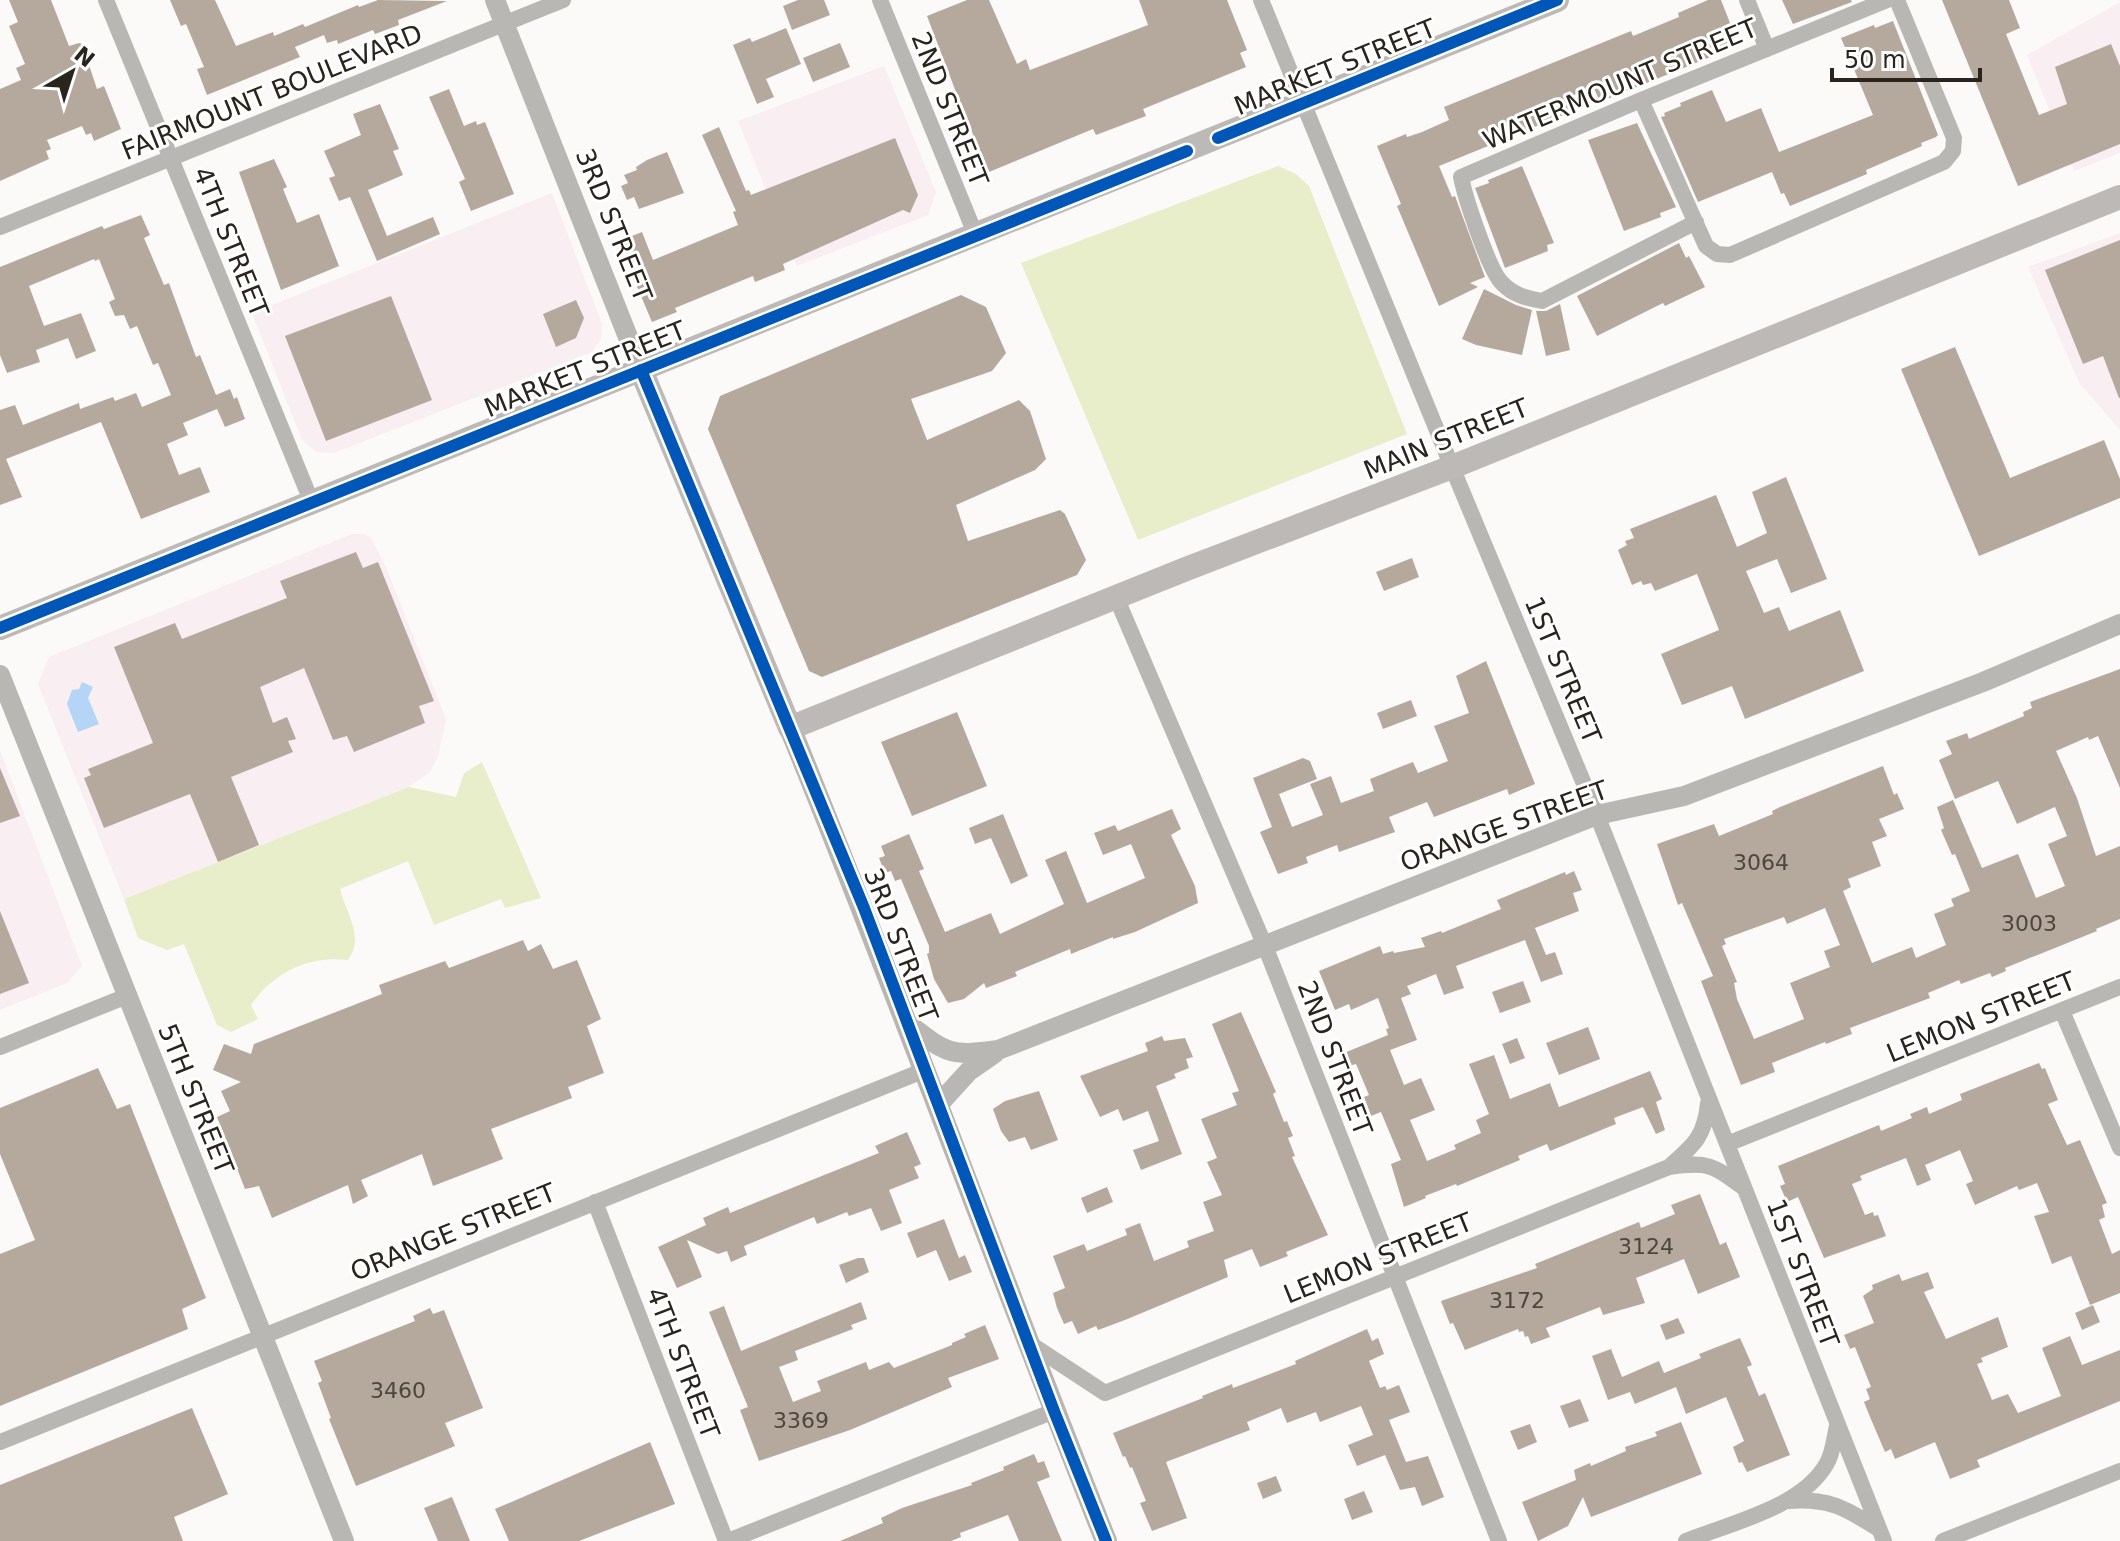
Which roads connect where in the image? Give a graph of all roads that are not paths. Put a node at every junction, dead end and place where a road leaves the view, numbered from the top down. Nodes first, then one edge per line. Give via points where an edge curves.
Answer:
1 (106, 0) edge
2 (495, 0) edge
3 (563, 0) edge
4 (880, 0) edge
5 (1261, 0) edge
6 (1557, 0) edge
7 (1747, 0) edge
8 (1887, 0) edge
9 (1897, 0) edge
10 (504, 23) junction
11 (1767, 49) junction
12 (1641, 100) junction
13 (1302, 104) junction
14 (171, 160) junction
15 (2120, 197) edge
16 (1696, 222) junction
17 (0, 227) edge
18 (976, 236) junction
19 (641, 370) junction
20 (1452, 467) junction
21 (312, 503) junction
22 (1116, 597) junction
23 (2120, 624) edge
24 (0, 628) edge
25 (0, 675) edge
26 (790, 728) junction
27 (1597, 815) junction
28 (1265, 946) junction
29 (2120, 987) edge
30 (127, 996) junction
31 (2062, 1011) junction
32 (907, 1023) junction
33 (0, 1047) edge
34 (998, 1050) junction
35 (925, 1070) junction
36 (1709, 1098) junction
37 (938, 1105) junction
38 (1727, 1144) junction
39 (2120, 1148) edge
40 (1669, 1167) junction
41 (1744, 1188) junction
42 (595, 1202) junction
43 (1394, 1276) junction
44 (263, 1337) junction
45 (1029, 1343) junction
46 (1054, 1411) junction
47 (1837, 1426) junction
48 (0, 1442) edge
49 (2120, 1471) edge
50 (1787, 1501) junction
51 (1881, 1535) edge
52 (344, 1541) edge
53 (727, 1541) edge
54 (1106, 1541) edge
55 (1499, 1541) edge
56 (1686, 1541) edge
57 (1943, 1541) edge

1 - 14 street, 4TH STREET
2 - 10 street, 3RD STREET
3 - 10 street, FAIRMOUNT BOULEVARD
4 - 18 street, 2ND STREET
5 - 13 street, 1ST STREET
6 - 13 main road, MARKET STREET
7 - 11 street
8 - 11 street, WATERMOUNT STREET
9 - 16 street via 1954,138 1953,151 1944,162 1730,255 1706,246
10 - 14 street, FAIRMOUNT BOULEVARD
10 - 19 street, 3RD STREET
11 - 12 street, WATERMOUNT STREET
12 - 16 street
12 - 16 street, WATERMOUNT STREET via 1461,177 1499,282 1518,296 1542,301
13 - 18 main road, MARKET STREET
13 - 20 street, 1ST STREET
14 - 17 street, FAIRMOUNT BOULEVARD
14 - 21 street, 4TH STREET
15 - 20 main road, MAIN STREET
18 - 19 main road, MARKET STREET
19 - 21 main road, MARKET STREET
19 - 26 main road, 3RD STREET
20 - 22 main road, MAIN STREET
20 - 27 street, 1ST STREET
21 - 24 main road, MARKET STREET
22 - 26 main road, MAIN STREET
22 - 28 street, 2ND STREET
23 - 27 street, ORANGE STREET via 1684,796
25 - 30 street, 5TH STREET
26 - 32 main road, 3RD STREET
27 - 28 street, ORANGE STREET
27 - 36 street, 1ST STREET
28 - 34 street, ORANGE STREET
28 - 43 street, 2ND STREET
29 - 31 street, LEMON STREET
30 - 33 street
30 - 44 street, 5TH STREET
31 - 38 street, LEMON STREET
31 - 39 street
32 - 34 street, ORANGE STREET via 949,1052
32 - 35 main road, 3RD STREET
34 - 37 street, ORANGE STREET via 969,1071
35 - 37 main road, 3RD STREET
35 - 42 street, ORANGE STREET
36 - 38 street, 1ST STREET
36 - 40 street via 1706,1125 1693,1146
37 - 45 main road, 3RD STREET
38 - 41 street, 1ST STREET
40 - 41 street via 1696,1163 1716,1168
40 - 43 street, LEMON STREET
41 - 47 street, 1ST STREET
42 - 44 street, ORANGE STREET
42 - 53 street, 4TH STREET
43 - 45 street, LEMON STREET via 1105,1393
43 - 55 street, 2ND STREET
44 - 48 street, ORANGE STREET
44 - 52 street, 5TH STREET
45 - 46 main road, 3RD STREET
46 - 53 street
46 - 54 main road, 3RD STREET
47 - 50 street via 1829,1461 1813,1483
47 - 51 street, 1ST STREET
49 - 57 street
50 - 51 street via 1814,1499 1850,1510
50 - 56 street

